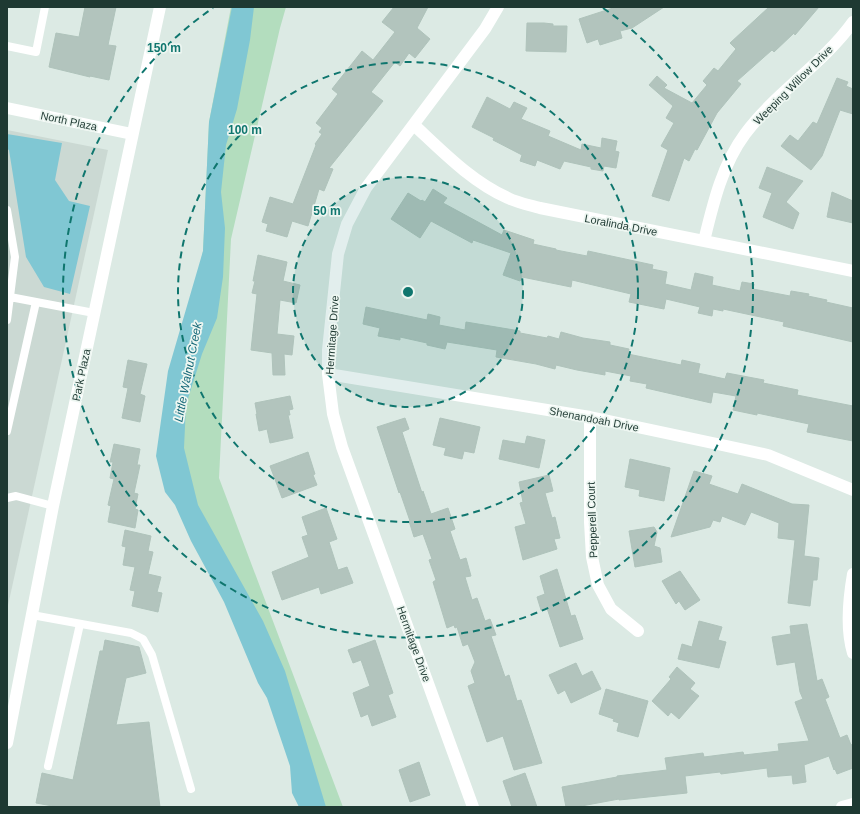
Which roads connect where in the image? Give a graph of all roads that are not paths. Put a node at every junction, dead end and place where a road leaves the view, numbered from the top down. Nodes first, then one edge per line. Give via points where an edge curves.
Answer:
1 (45, 7) edge
2 (160, 7) edge
3 (498, 7) edge
4 (852, 25) edge
5 (7, 46) edge
6 (7, 108) edge
7 (414, 125) junction
8 (132, 134) junction
9 (7, 210) edge
10 (704, 241) junction
11 (853, 271) edge
12 (10, 297) junction
13 (36, 302) junction
14 (94, 313) junction
15 (7, 320) edge
16 (328, 374) junction
17 (590, 417) junction
18 (7, 431) edge
19 (853, 490) edge
20 (7, 498) edge
21 (53, 506) junction
22 (853, 574) edge
23 (32, 615) junction
24 (80, 624) junction
25 (638, 631) dead end
26 (853, 653) edge
27 (9, 726) edge
28 (7, 743) edge
29 (48, 766) dead end
30 (191, 789) dead end
31 (853, 804) edge
32 (473, 807) edge
33 (842, 807) edge

1 - 5 lane via 36,52
2 - 8 street, Park Plaza
3 - 7 street, Hermitage Drive via 485,29
4 - 10 street, Weeping Willow Drive via 745,134 728,164
6 - 8 street, North Plaza
7 - 10 street, Loralinda Drive via 481,184 509,198 540,208
7 - 16 street, Hermitage Drive via 366,188 347,224 338,254
8 - 14 street, Park Plaza
9 - 12 lane via 15,257
10 - 11 street, Loralinda Drive
12 - 13 lane
12 - 15 lane
13 - 14 lane
13 - 18 lane
14 - 21 street, Park Plaza
16 - 17 street, Shenandoah Drive
16 - 32 street, Hermitage Drive via 333,414 342,447
17 - 19 street, Shenandoah Drive via 768,455
17 - 25 street, Pepperell Court via 590,522 592,557 598,585 610,609
20 - 21 lane via 16,496
21 - 23 street, Park Plaza
22 - 26 street via 849,596 850,644
23 - 24 lane
23 - 27 street, Park Plaza
24 - 29 lane
24 - 30 lane via 131,633 143,639 152,655
27 - 28 street, Park Plaza
31 - 33 street

